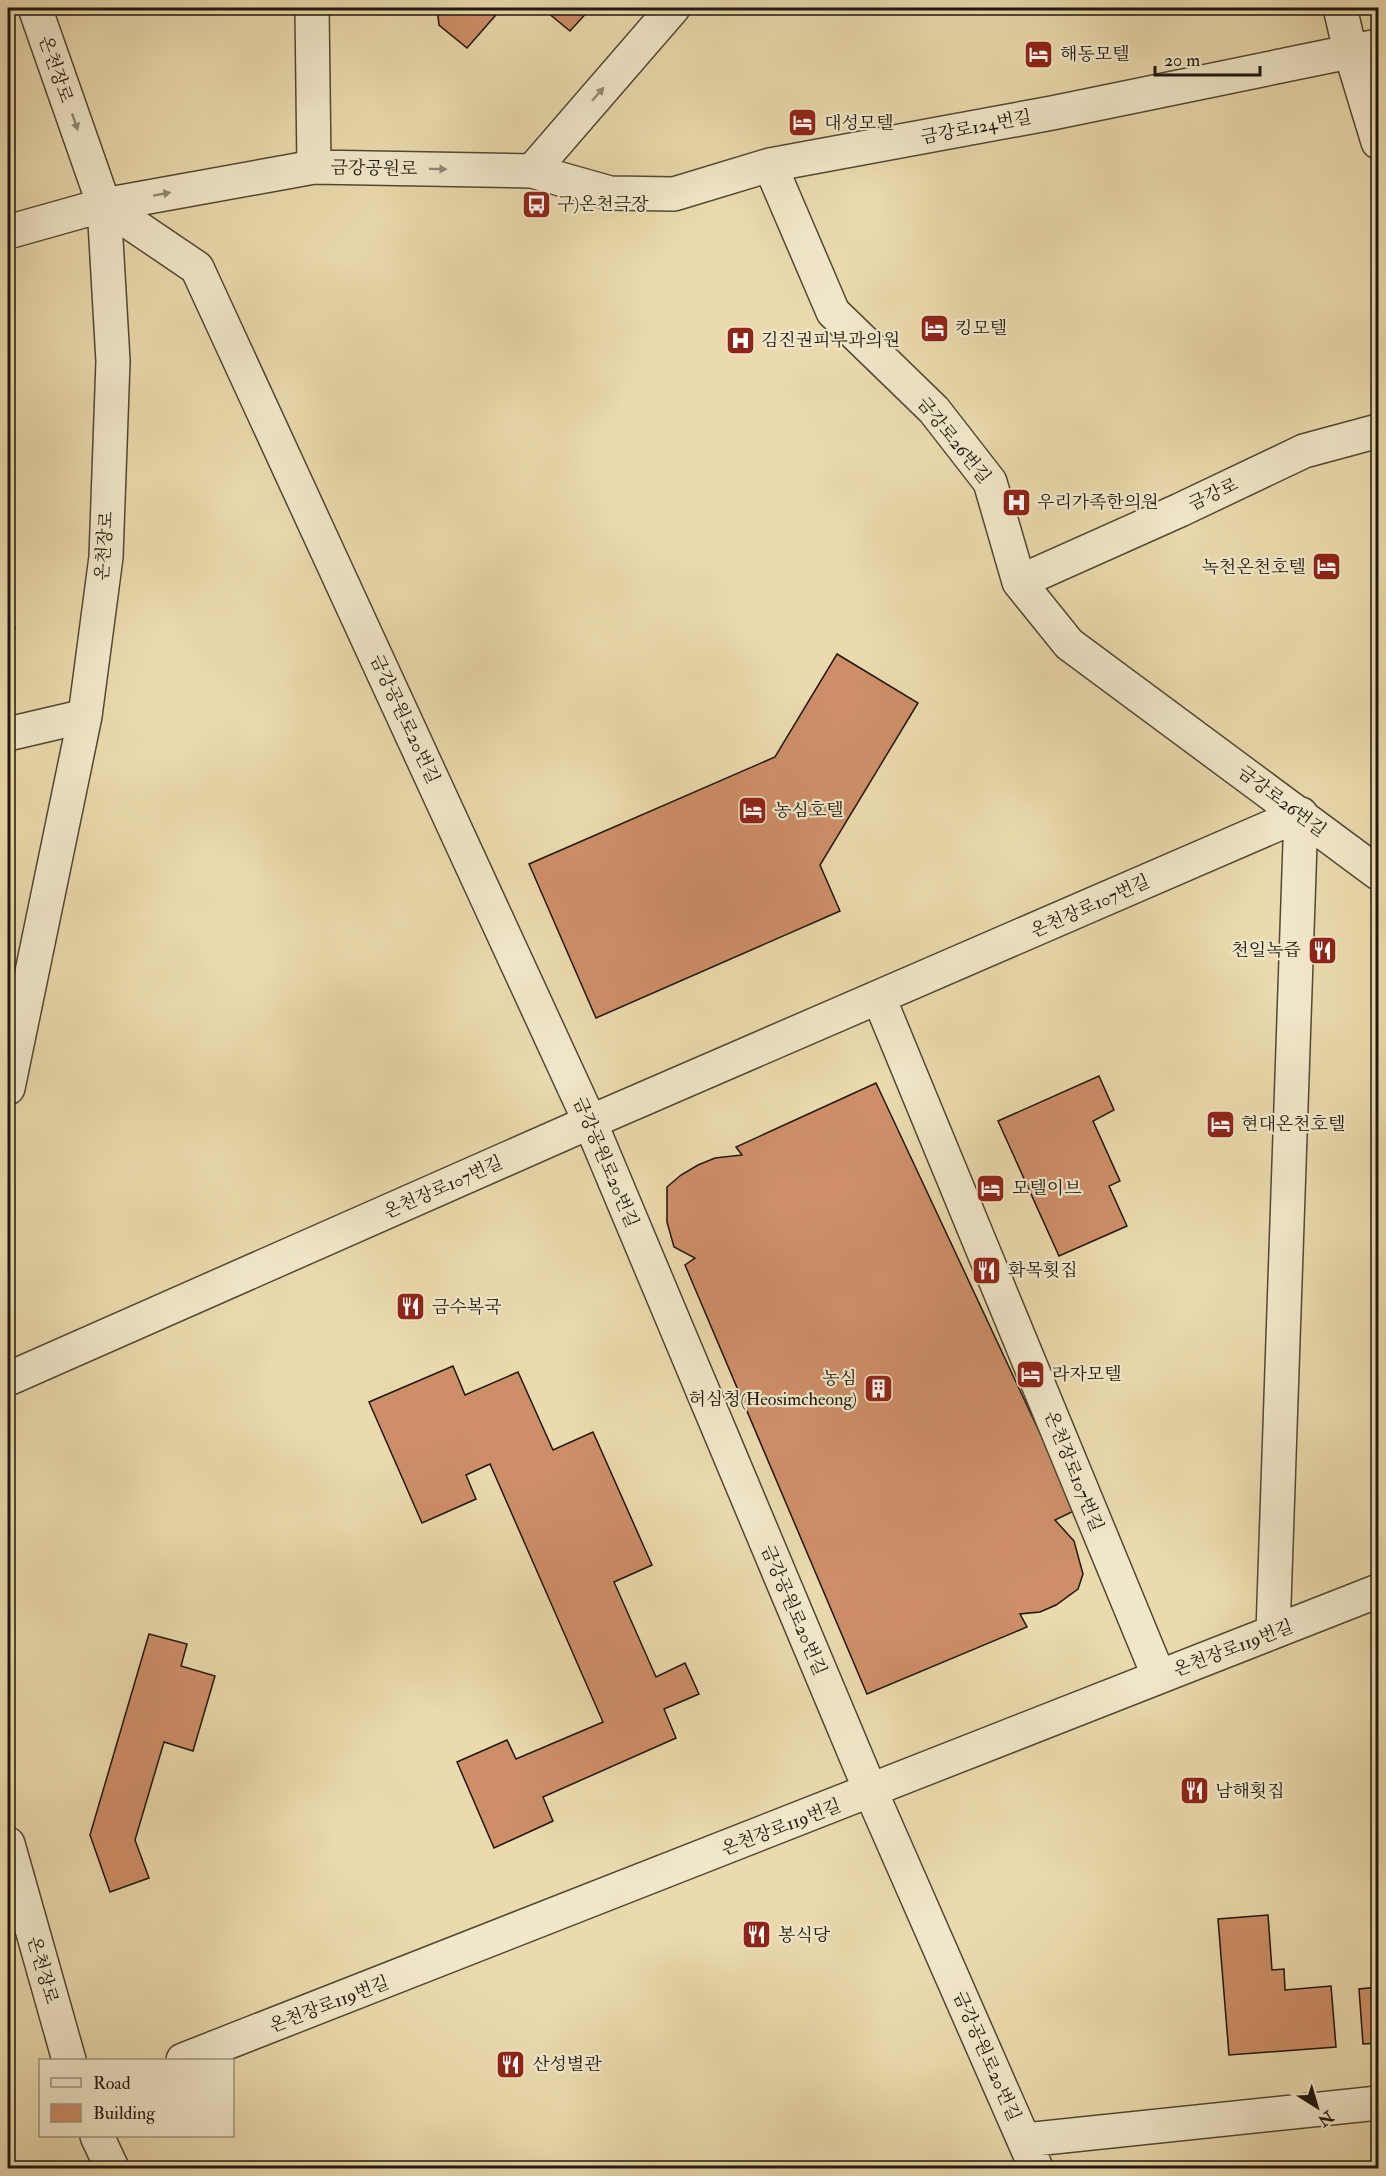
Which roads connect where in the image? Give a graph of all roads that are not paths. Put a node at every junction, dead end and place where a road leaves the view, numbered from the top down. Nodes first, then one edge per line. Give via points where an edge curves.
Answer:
1 (35, 8) edge
2 (312, 8) edge
3 (673, 8) edge
4 (1340, 8) edge
5 (1364, 48) edge
6 (1378, 142) edge
7 (770, 165) junction
8 (314, 167) junction
9 (532, 171) junction
10 (104, 205) junction
11 (8, 232) edge
12 (1378, 430) edge
13 (1019, 582) junction
14 (85, 716) junction
15 (8, 734) edge
16 (1301, 814) junction
17 (1378, 873) edge
18 (879, 998) junction
19 (8, 1088) edge
20 (590, 1122) junction
21 (8, 1379) edge
22 (1378, 1591) edge
23 (1273, 1632) junction
24 (1159, 1677) junction
25 (871, 1792) junction
26 (8, 1844) edge
27 (68, 2059) edge
28 (188, 2059) edge
29 (1378, 2103) edge
30 (97, 2137) edge
31 (1030, 2155) edge
32 (112, 2169) edge

1 -> 10 street, 온천장로
2 - 8 street
9 -> 3 street
4 - 5 street
5 - 6 street
5 - 7 street, 금강로124번길 via 1052,113
7 - 9 street, 금강로124번길 via 674,194 610,193
7 - 13 street, 금강로26번길 via 833,312 933,410 990,482
8 -> 9 street, 금강공원로
10 -> 8 street, 금강공원로
10 - 11 street, 금강공원로
10 - 14 street, 온천장로 via 112,361 106,557
10 - 20 street, 금강공원로20번길 via 197,268
12 - 13 street, 금강로 via 1304,451
13 - 16 street, 금강로26번길 via 1069,644
14 - 15 street
14 - 19 street, 온천장로
16 - 17 street, 금강로26번길
16 - 18 street, 온천장로107번길
16 - 23 street
18 - 20 street, 온천장로107번길
18 - 24 street, 온천장로107번길
20 - 21 street, 온천장로107번길
20 - 25 street, 금강공원로20번길
22 - 23 street, 온천장로119번길
23 - 24 street, 온천장로119번길
24 - 25 street, 온천장로119번길
25 - 28 street, 온천장로119번길
25 - 31 street, 금강공원로20번길
26 - 27 street, 온천장로
29 - 31 street
30 - 32 street

